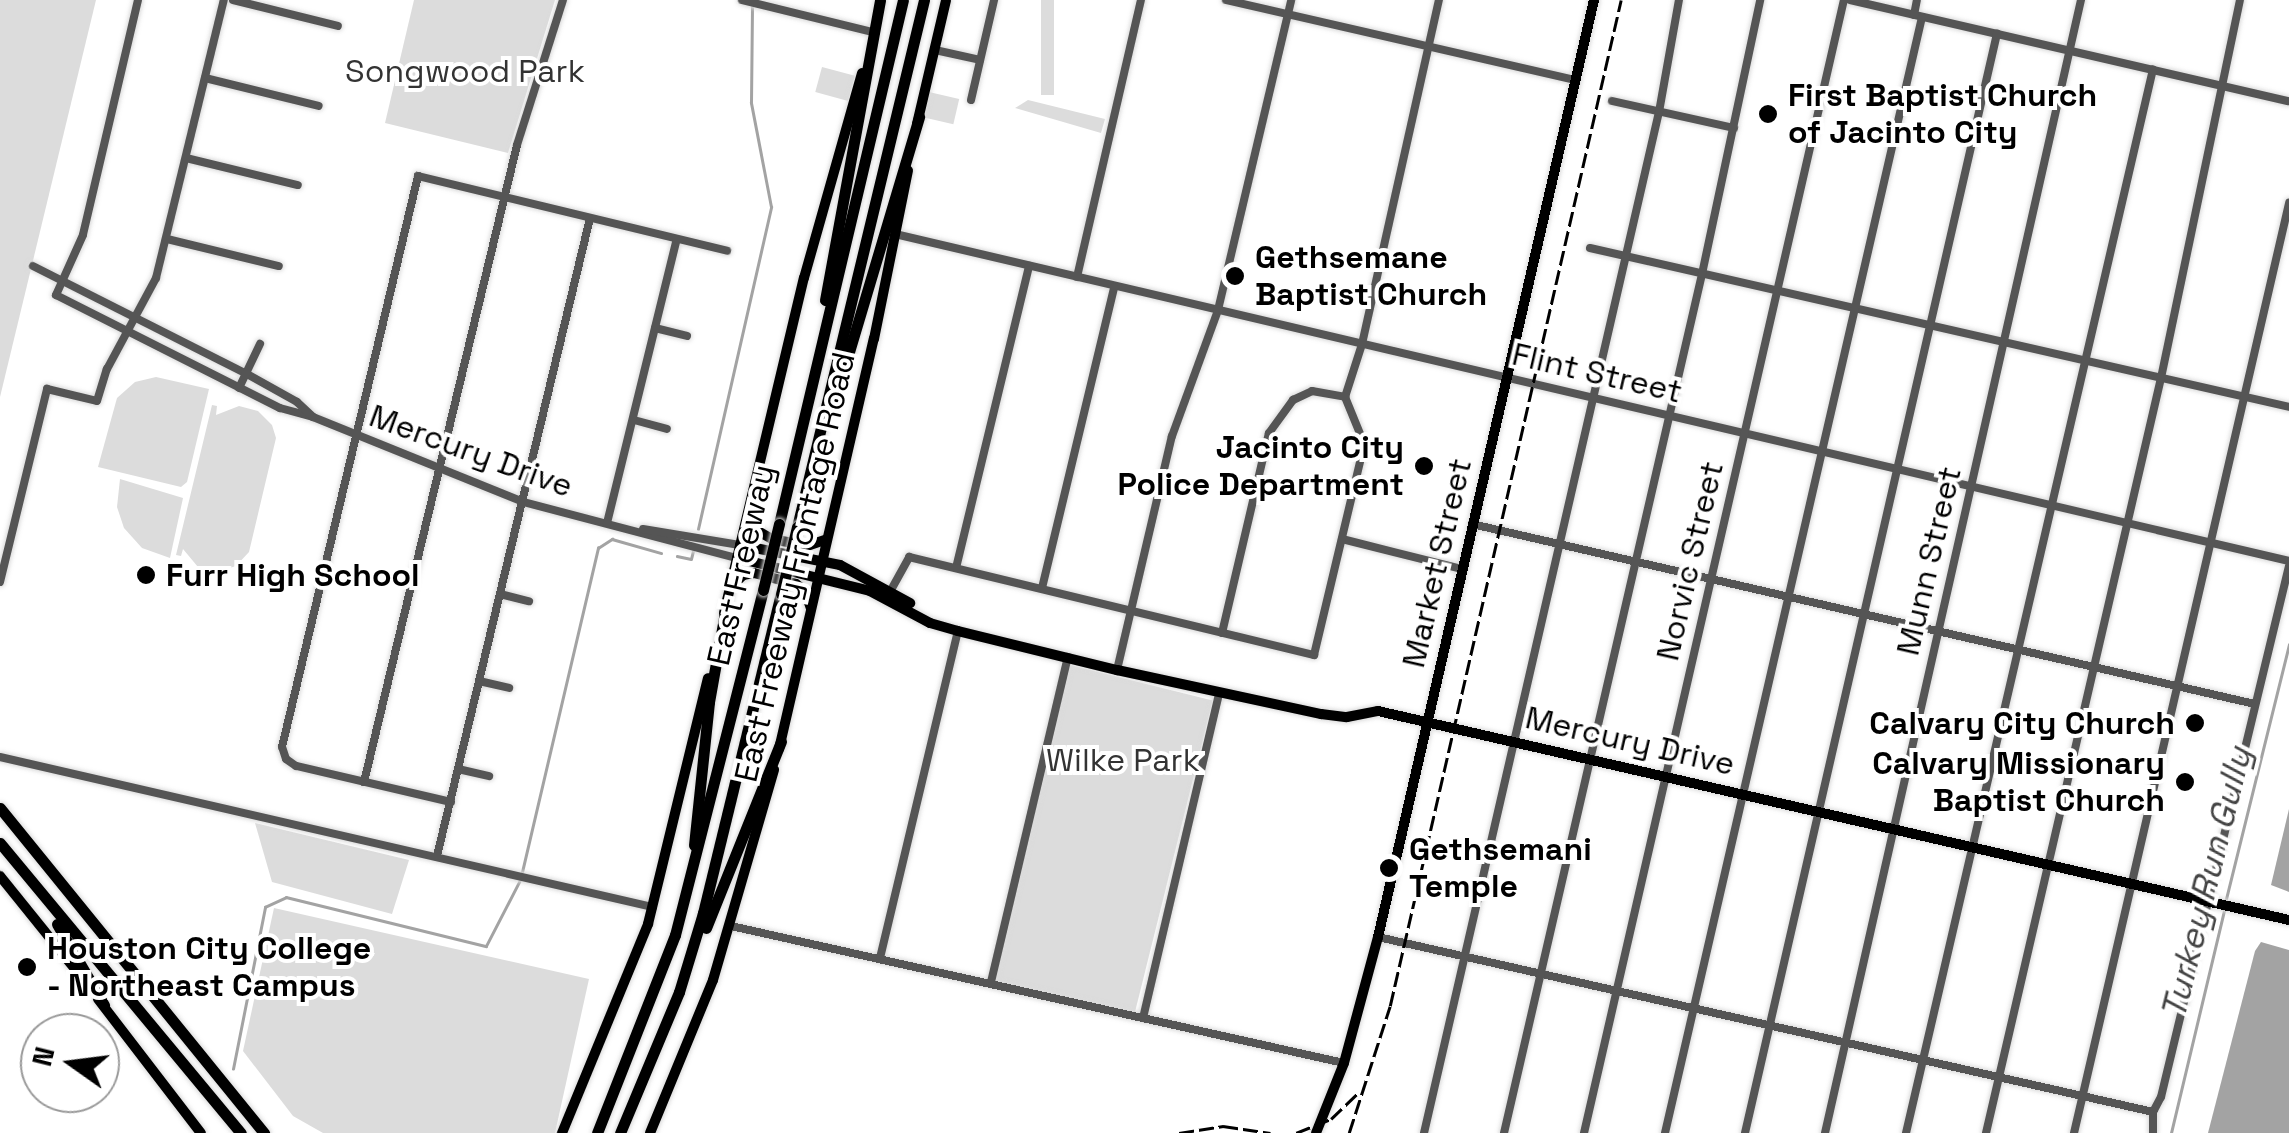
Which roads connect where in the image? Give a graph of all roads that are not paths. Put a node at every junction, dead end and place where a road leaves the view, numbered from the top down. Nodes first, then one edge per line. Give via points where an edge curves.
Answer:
1 (138, 0) edge
2 (224, 0) edge
3 (233, 0) edge
4 (563, 0) edge
5 (742, 0) edge
6 (788, 0) edge
7 (880, 0) edge
8 (903, 0) edge
9 (924, 0) edge
10 (946, 0) edge
11 (994, 0) edge
12 (1141, 0) edge
13 (1226, 0) edge
14 (1290, 0) edge
15 (1439, 0) edge
16 (1594, 0) edge
17 (1679, 0) edge
18 (1760, 0) edge
19 (1847, 0) edge
20 (1917, 0) edge
21 (2082, 0) edge
22 (2240, 0) edge
23 (785, 11) junction
24 (1288, 13) junction
25 (1918, 16) junction
26 (338, 26) dead end
27 (872, 32) junction
28 (1997, 34) junction
29 (1429, 46) junction
30 (935, 50) junction
31 (2070, 50) junction
32 (980, 60) junction
33 (2153, 70) junction
34 (204, 78) junction
35 (1575, 80) junction
36 (2220, 85) junction
37 (971, 100) dead end
38 (2289, 100) edge
39 (1612, 101) dead end
40 (318, 106) dead end
41 (1660, 112) junction
42 (919, 117) junction
43 (1734, 128) junction
44 (186, 158) junction
45 (298, 185) dead end
46 (505, 197) junction
47 (2289, 203) edge
48 (590, 218) junction
49 (894, 234) junction
50 (676, 238) junction
51 (167, 239) junction
52 (1590, 248) dead end
53 (727, 251) dead end
54 (1626, 257) junction
55 (33, 266) dead end
56 (279, 266) dead end
57 (1029, 266) junction
58 (1702, 274) junction
59 (1078, 277) junction
60 (64, 282) junction
61 (1114, 288) junction
62 (1778, 291) junction
63 (1854, 308) junction
64 (1218, 310) junction
65 (137, 320) junction
66 (1930, 326) junction
67 (655, 328) junction
68 (130, 332) junction
69 (687, 336) dead end
70 (2004, 342) junction
71 (260, 344) dead end
72 (1362, 344) junction
73 (2085, 361) junction
74 (247, 374) junction
75 (1505, 378) junction
76 (2161, 378) junction
77 (239, 388) junction
78 (1345, 397) junction
79 (2244, 397) junction
80 (1594, 398) junction
81 (2289, 407) edge
82 (1670, 416) junction
83 (314, 417) junction
84 (804, 419) junction
85 (634, 420) junction
86 (667, 429) dead end
87 (1745, 434) junction
88 (356, 437) junction
89 (1822, 452) junction
90 (439, 469) junction
91 (1897, 469) junction
92 (1971, 487) junction
93 (804, 499) junction
94 (522, 502) junction
95 (2052, 506) junction
96 (747, 514) junction
97 (611, 523) junction
98 (2128, 523) junction
99 (1472, 524) junction
100 (828, 538) junction
101 (1342, 539) junction
102 (2210, 543) junction
103 (1560, 544) junction
104 (740, 545) junction
105 (737, 558) junction
106 (823, 560) junction
107 (1636, 562) junction
108 (2289, 564) edge
109 (956, 568) junction
110 (1462, 569) junction
111 (819, 577) junction
112 (1711, 580) junction
113 (0, 582) edge
114 (730, 588) junction
115 (1042, 588) junction
116 (891, 590) junction
117 (500, 594) junction
118 (1788, 597) junction
119 (529, 601) dead end
120 (726, 606) junction
121 (812, 608) junction
122 (1131, 612) junction
123 (1864, 614) junction
124 (958, 631) junction
125 (1938, 632) junction
126 (1222, 633) junction
127 (2018, 650) junction
128 (1068, 657) junction
129 (2094, 668) junction
130 (1117, 670) junction
131 (479, 681) junction
132 (2177, 686) junction
133 (509, 688) dead end
134 (1219, 693) junction
135 (2256, 704) junction
136 (1425, 720) junction
137 (1515, 740) junction
138 (781, 741) junction
139 (0, 757) edge
140 (1591, 758) junction
141 (458, 770) junction
142 (1666, 775) junction
143 (490, 776) dead end
144 (364, 782) junction
145 (1743, 792) junction
146 (451, 802) junction
147 (0, 808) edge
148 (1820, 810) junction
149 (1894, 828) junction
150 (0, 843) edge
151 (1972, 846) junction
152 (436, 856) junction
153 (2049, 864) junction
154 (0, 876) edge
155 (2131, 882) junction
156 (43, 898) junction
157 (2213, 902) junction
158 (653, 907) junction
159 (683, 908) junction
160 (2289, 920) edge
161 (731, 926) junction
162 (1378, 937) junction
163 (1465, 957) junction
164 (880, 958) junction
165 (1540, 974) junction
166 (991, 982) junction
167 (679, 992) junction
168 (1617, 992) junction
169 (104, 1005) junction
170 (1693, 1010) junction
171 (1142, 1018) junction
172 (1770, 1027) junction
173 (1845, 1044) junction
174 (1923, 1062) junction
175 (1344, 1063) junction
176 (1999, 1080) junction
177 (2082, 1099) junction
178 (2153, 1112) junction
179 (201, 1133) edge
180 (239, 1133) edge
181 (264, 1133) edge
182 (562, 1133) edge
183 (597, 1133) edge
184 (620, 1133) edge
185 (650, 1133) edge
186 (1316, 1133) edge
187 (1424, 1133) edge
188 (1504, 1133) edge
189 (1584, 1133) edge
190 (1665, 1133) edge
191 (1745, 1133) edge
192 (1825, 1133) edge
193 (1906, 1133) edge
194 (1986, 1133) edge
195 (2074, 1133) edge
196 (2153, 1133) edge

1 - 60 street via 83,235
2 - 34 street
3 - 26 street
4 - 46 street
5 - 23 street
6 - 23 street
7 - 27 main road, East Freeway Frontage Road
7 - 84 highway
8 - 84 highway, East Freeway
9 - 93 highway, East Freeway
10 - 30 main road, East Freeway Frontage Road
11 - 32 street
12 - 59 street
13 - 24 street
14 - 24 street
15 - 29 street
16 - 35 main road, Market Street
17 - 41 street
18 - 43 street
19 - 25 street
19 - 62 street, Norvic Street
20 - 25 street
21 - 31 street, Munn Street
22 - 36 street
23 - 27 street
24 - 29 street
24 - 64 street
25 - 28 street
25 - 63 street
27 - 96 main road, East Freeway Frontage Road
28 - 31 street
28 - 66 street
29 - 35 street
29 - 72 street
30 - 32 street
30 - 42 main road, East Freeway Frontage Road
31 - 33 street
31 - 70 street, Munn Street
32 - 37 street
33 - 36 street
33 - 73 street
34 - 40 street
34 - 44 street
35 - 75 main road, Market Street
36 - 38 street
36 - 76 street
39 - 41 street
41 - 43 street
41 - 54 street
42 - 49 main road, East Freeway Frontage Road
42 - 93 highway
43 - 58 street
44 - 45 street
44 - 51 street
46 - 48 street
46 - 88 street via 418,176
46 - 90 street
47 - 79 street
48 - 50 street
48 - 94 street
49 - 57 street, Flint Street
49 - 100 main road, East Freeway Frontage Road
50 - 53 street
50 - 67 street
51 - 56 street
51 - 65 street
52 - 54 street
54 - 58 street
54 - 80 street
55 - 60 street, Mercury Drive
57 - 59 street, Flint Street
57 - 109 street
58 - 62 street
58 - 82 street
59 - 61 street, Flint Street
60 - 65 street, Mercury Drive
60 - 68 street, Mercury Drive via 56,295
61 - 64 street, Flint Street
61 - 115 street
62 - 63 street
62 - 87 street, Norvic Street
63 - 66 street
63 - 89 street
64 - 72 street, Flint Street
64 - 122 street via 1172,436
65 - 68 street
65 - 74 street, Mercury Drive
66 - 70 street
66 - 91 street
67 - 69 street
67 - 85 street
68 - 77 street, Mercury Drive
68 - 113 street via 97,401 46,389
70 - 73 street
70 - 92 street, Munn Street
71 - 74 street
72 - 75 street, Flint Street
72 - 78 street
73 - 76 street
73 - 95 street
74 - 77 street
74 - 83 street, Mercury Drive
75 - 80 street, Flint Street
75 - 99 main road, Market Street
76 - 79 street
76 - 98 street
77 - 83 street, Mercury Drive
78 - 101 street via 1361,436 1361,457
78 - 126 street via 1312,392 1293,400 1270,432
79 - 81 street
79 - 102 street
80 - 82 street, Flint Street
80 - 103 street
82 - 87 street, Flint Street
82 - 107 street
83 - 88 street, Mercury Drive
84 - 159 highway, East Freeway, bridge
85 - 86 street
85 - 97 street
87 - 89 street, Flint Street
87 - 112 street, Norvic Street
88 - 90 street, Mercury Drive
88 - 144 street via 282,747 296,766
89 - 91 street, Flint Street
89 - 118 street
90 - 94 street, Mercury Drive
90 - 144 street
91 - 92 street, Flint Street
91 - 123 street
92 - 95 street, Flint Street
92 - 125 street, Munn Street
93 - 167 highway, East Freeway, bridge
94 - 97 street, Mercury Drive
94 - 117 street
95 - 98 street, Flint Street
95 - 127 street
96 - 100 main road via 772,539 807,546
96 - 104 main road, East Freeway Frontage Road
97 - 104 street, Mercury Drive
97 - 105 street, Mercury Drive
98 - 102 street, Flint Street
98 - 129 street
99 - 103 street
99 - 110 main road, Market Street
100 - 106 main road, East Freeway Frontage Road
101 - 110 street
101 - 126 street via 1314,654
102 - 108 street, Flint Street
102 - 132 street
103 - 107 street
103 - 137 street
104 - 105 main road, East Freeway Frontage Road
104 - 106 main road, Mercury Drive
105 - 111 main road, Mercury Drive
105 - 114 main road, East Freeway Frontage Road
106 - 111 main road, East Freeway Frontage Road
106 - 116 main road, Mercury Drive
107 - 112 street
107 - 140 street
108 - 135 street
109 - 115 street
109 - 116 street via 909,557
110 - 136 main road, Market Street
111 - 121 main road, East Freeway Frontage Road
111 - 124 main road, Mercury Drive via 870,591
112 - 118 street
112 - 142 street, Norvic Street
114 - 120 main road, East Freeway Frontage Road
114 - 121 main road via 743,575 768,577 800,586
115 - 122 street
116 - 124 main road, Mercury Drive
117 - 119 street
117 - 131 street
118 - 123 street
118 - 145 street
120 - 158 main road, East Freeway Frontage Road
120 - 159 highway
121 - 138 main road, East Freeway Frontage Road
122 - 126 street
122 - 130 street
123 - 125 street
123 - 148 street
124 - 128 main road, Mercury Drive
124 - 164 street
125 - 127 street
125 - 149 street, Munn Street
127 - 129 street
127 - 151 street
128 - 130 main road, Mercury Drive
128 - 166 street
129 - 132 street
129 - 153 street
130 - 134 main road, Mercury Drive
131 - 133 street
131 - 141 street
132 - 135 street
132 - 155 street
134 - 136 main road, Mercury Drive via 1320,714 1378,710
134 - 171 street
135 - 157 street
136 - 137 main road, Mercury Drive
136 - 162 main road, Market Street
137 - 140 main road, Mercury Drive
137 - 163 street
138 - 161 main road, East Freeway Frontage Road
138 - 167 highway
139 - 152 street
140 - 142 main road, Mercury Drive
140 - 165 street
141 - 143 street
141 - 146 street
142 - 145 main road, Mercury Drive
142 - 168 street, Norvic Street
144 - 146 street
145 - 148 main road, Mercury Drive
145 - 170 street
146 - 152 street
147 - 181 highway
148 - 149 main road, Mercury Drive
148 - 172 street
149 - 151 main road, Mercury Drive
149 - 173 street, Munn Street
150 - 156 highway
151 - 153 main road, Mercury Drive
151 - 174 street
152 - 158 street
153 - 155 main road, Mercury Drive
153 - 176 street
154 - 169 main road
155 - 157 main road, Mercury Drive
155 - 177 street
156 - 169 highway
156 - 180 highway
157 - 160 main road, Mercury Drive
157 - 178 street
158 - 182 main road, East Freeway Frontage Road
159 - 183 highway, East Freeway
161 - 164 street
161 - 185 main road, East Freeway Frontage Road
162 - 163 street
162 - 175 main road, Market Street
163 - 165 street
163 - 187 street
164 - 166 street
165 - 168 street
165 - 188 street
166 - 171 street
167 - 184 highway, East Freeway
168 - 170 street
168 - 189 street, Norvic Street
169 - 179 main road
170 - 172 street
170 - 190 street
171 - 175 street
172 - 173 street
172 - 191 street
173 - 174 street
173 - 192 street, Munn Street
174 - 176 street
174 - 193 street
175 - 186 main road, Market Street
176 - 177 street
176 - 194 street
177 - 178 street
177 - 195 street
178 - 196 street

